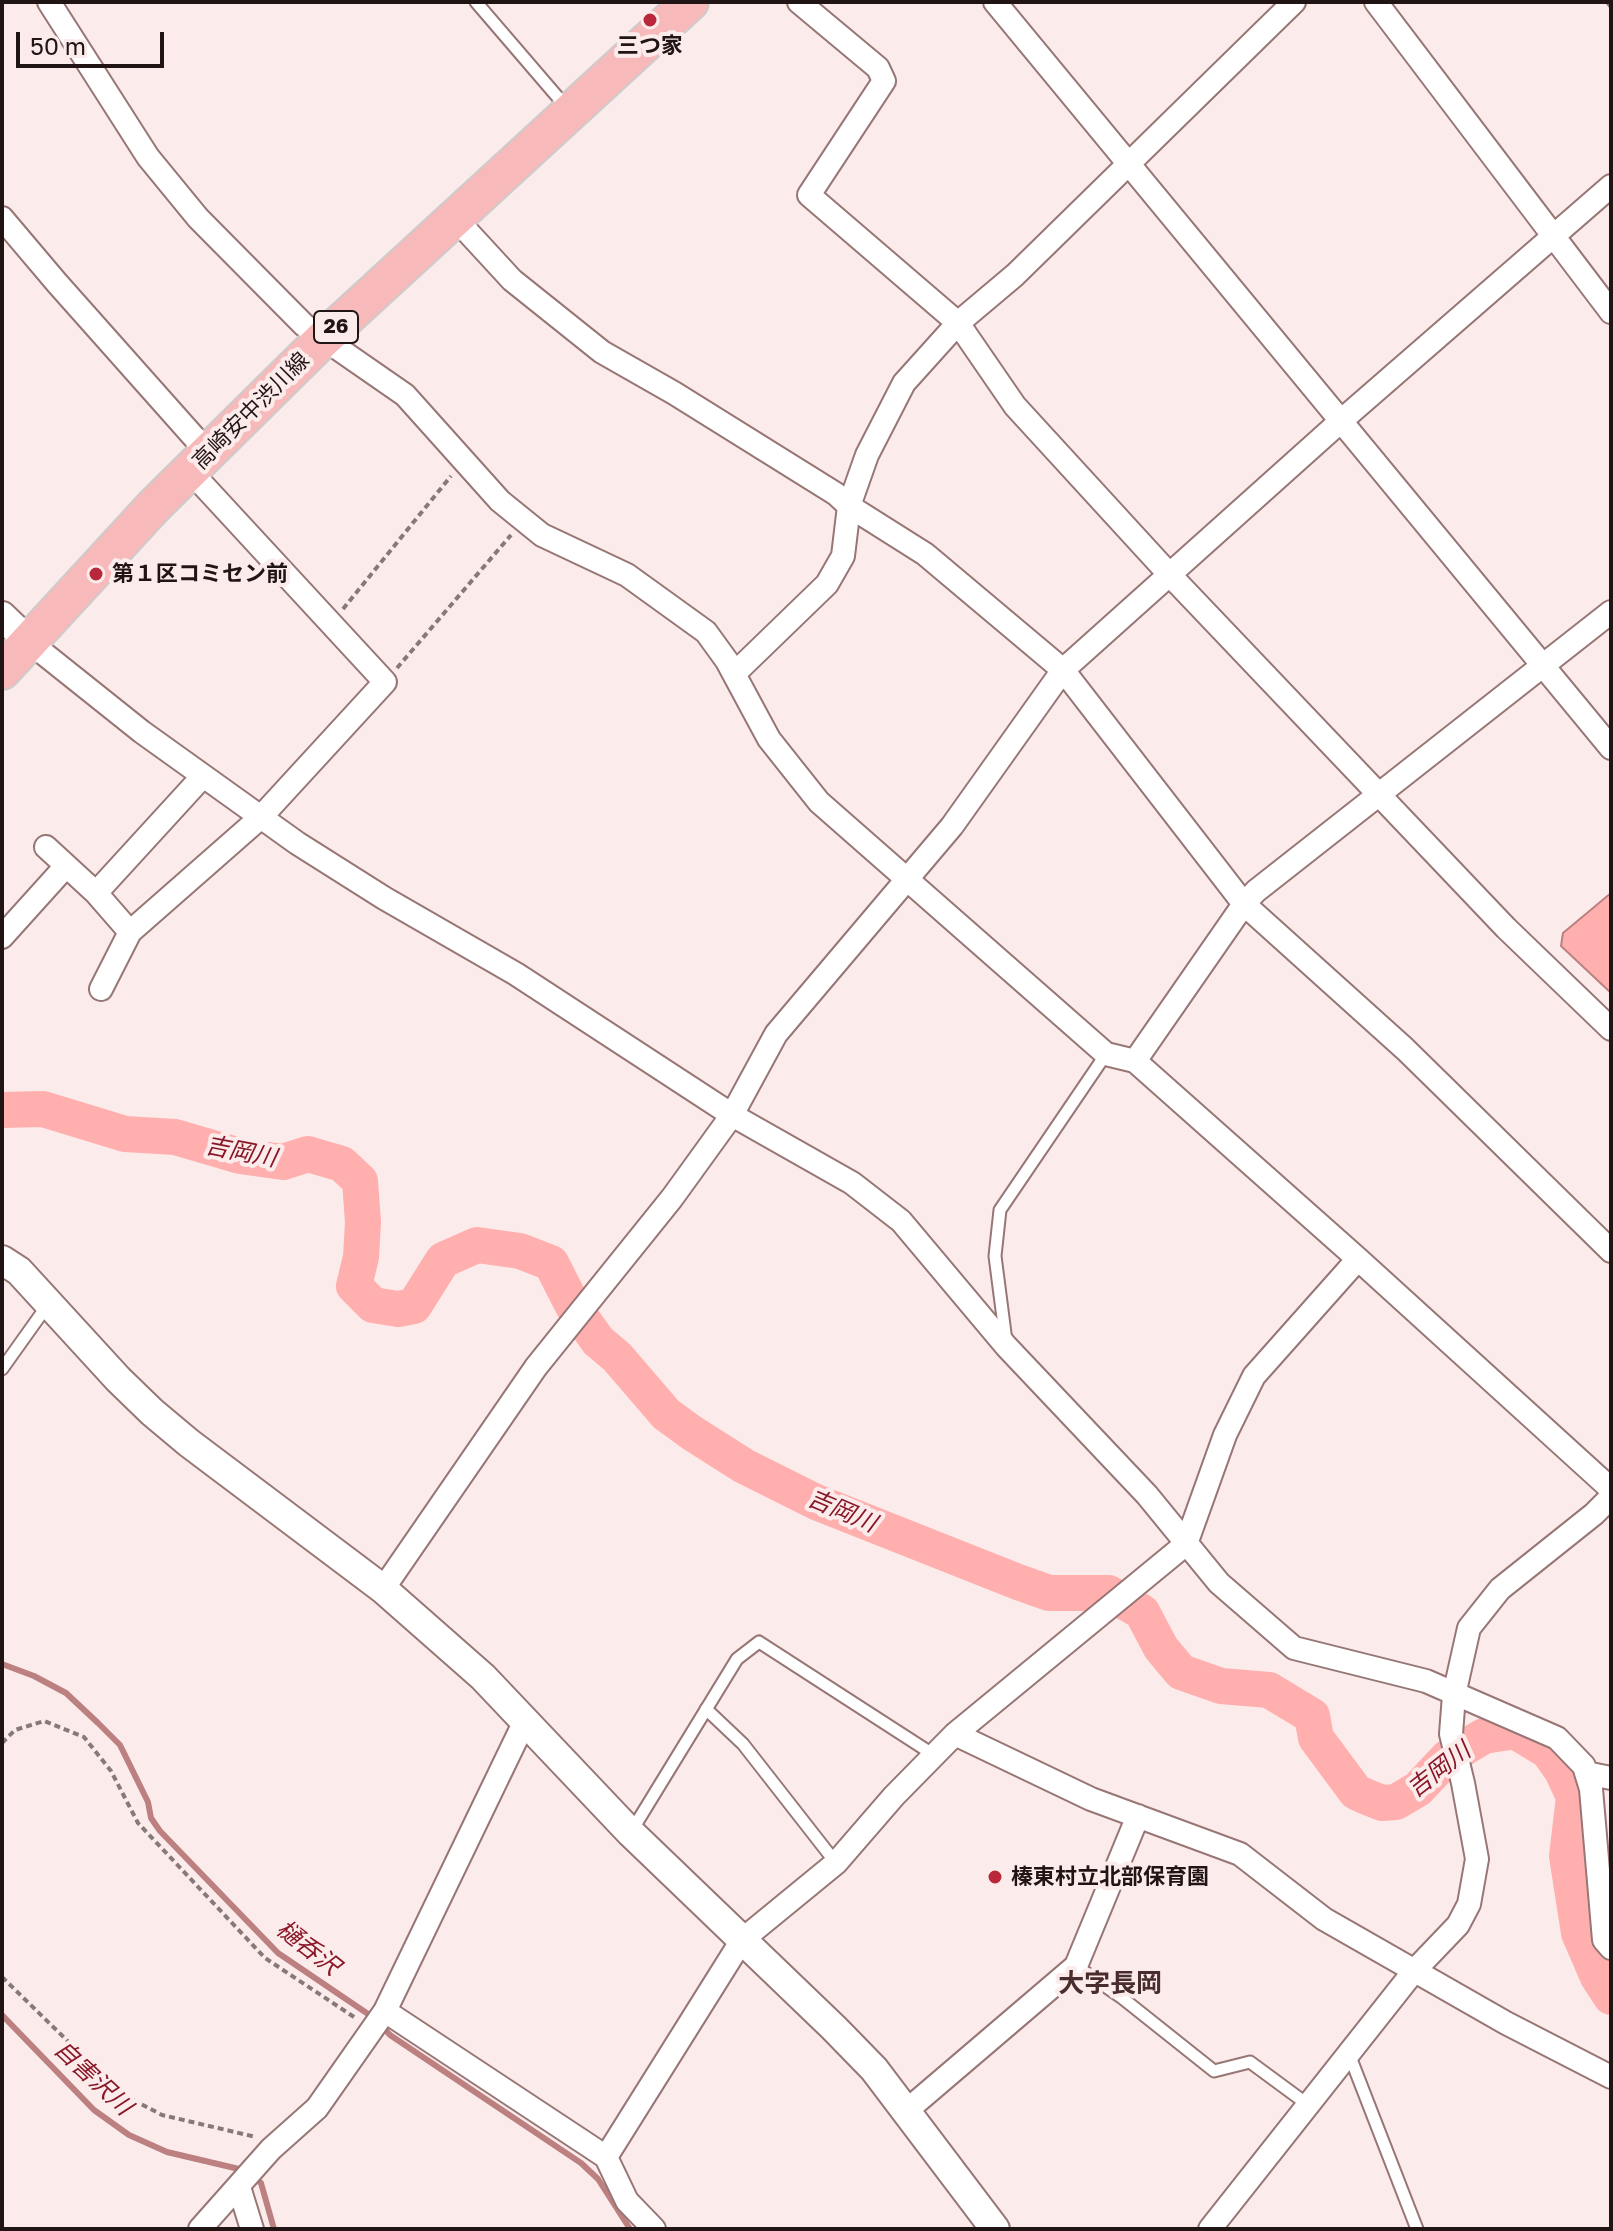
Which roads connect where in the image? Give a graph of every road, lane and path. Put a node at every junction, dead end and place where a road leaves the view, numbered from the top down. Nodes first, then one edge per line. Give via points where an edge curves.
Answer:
1 (49, 2) edge
2 (476, 2) edge
3 (690, 2) edge
4 (799, 2) edge
5 (995, 2) edge
6 (1294, 2) edge
7 (1376, 2) edge
8 (1607, 2) edge
9 (1611, 7) edge
10 (570, 112) junction
11 (1129, 162) junction
12 (1611, 186) edge
13 (454, 217) junction
14 (2, 218) edge
15 (1553, 235) junction
16 (1611, 312) edge
17 (958, 323) junction
18 (322, 340) junction
19 (1342, 420) junction
20 (464, 460) junction
21 (200, 463) junction
22 (849, 506) junction
23 (524, 520) junction
24 (1169, 574) junction
25 (1611, 612) edge
26 (2, 616) edge
27 (331, 623) junction
28 (28, 641) junction
29 (1543, 666) junction
30 (1063, 670) junction
31 (2, 671) edge
32 (734, 674) junction
33 (385, 682) junction
34 (1611, 748) edge
35 (203, 776) junction
36 (1378, 794) junction
37 (261, 817) junction
38 (46, 847) dead end
39 (66, 866) junction
40 (907, 878) junction
41 (96, 893) junction
42 (1244, 904) junction
43 (130, 932) junction
44 (2, 937) edge
45 (101, 989) dead end
46 (1611, 1029) edge
47 (1106, 1054) junction
48 (1135, 1061) junction
49 (732, 1115) junction
50 (1611, 1251) edge
51 (1358, 1259) junction
52 (2, 1260) edge
53 (49, 1303) junction
54 (1006, 1346) junction
55 (2, 1369) edge
56 (1611, 1489) edge
57 (1611, 1497) edge
58 (1186, 1544) junction
59 (383, 1589) junction
60 (1454, 1695) junction
61 (706, 1709) junction
62 (524, 1723) junction
63 (955, 1734) junction
64 (2, 1743) edge
65 (934, 1755) junction
66 (1586, 1773) junction
67 (1611, 1778) edge
68 (1138, 1816) junction
69 (631, 1833) junction
70 (836, 1863) junction
71 (742, 1940) junction
72 (1611, 1948) edge
73 (1076, 1966) junction
74 (1414, 1971) junction
75 (2, 1977) edge
76 (379, 2020) junction
77 (1348, 2053) junction
78 (1611, 2077) edge
79 (1307, 2104) junction
80 (905, 2112) junction
81 (279, 2142) junction
82 (606, 2157) junction
83 (239, 2187) junction
84 (200, 2229) edge
85 (252, 2229) edge
86 (654, 2229) edge
87 (995, 2229) edge
88 (1210, 2229) edge
89 (1417, 2229) edge

1 - 18 street via 158,169 209,229
2 - 10 lane
3 - 10 main road, 高崎安中渋川線 / 26
4 - 17 street via 878,68 884,81 809,195
5 - 11 street
6 - 11 street
7 - 15 street
8 - 9 path
10 - 13 main road, 高崎安中渋川線 / 26
11 - 17 street via 1015,275
11 - 19 street
12 - 15 street
13 - 18 main road, 高崎安中渋川線 / 26
13 - 22 street via 512,280 602,352
14 - 21 street
15 - 16 street
15 - 19 street
17 - 22 street via 904,383 867,455
17 - 24 street via 1015,406
18 - 20 street via 405,395
18 - 21 main road, 高崎安中渋川線 / 26
19 - 24 street
19 - 29 street
20 - 23 street
20 - 27 path
21 - 27 street
21 - 28 main road, 高崎安中渋川線 / 26
22 - 30 street via 925,554
22 - 32 street via 843,556 827,584
23 - 32 street via 542,535 627,575 706,632
23 - 33 path
24 - 30 street
24 - 36 street
25 - 29 street
26 - 28 street
27 - 33 street
28 - 31 main road, 高崎安中渋川線 / 26
28 - 35 street
29 - 34 street
29 - 36 street
30 - 40 street via 952,826
30 - 42 street
32 - 40 street via 769,739 819,802
33 - 37 street
35 - 37 street
35 - 41 street
36 - 42 street
36 - 46 street
37 - 43 street
37 - 49 street
38 - 39 street
39 - 41 street
39 - 44 street
40 - 47 street
40 - 49 street via 776,1034
41 - 43 street
42 - 48 street
42 - 50 street via 1405,1049
43 - 45 street
47 - 48 street
47 - 54 lane via 1000,1210 995,1256
48 - 51 street
49 - 54 street via 852,1183 901,1221
49 - 59 street via 536,1367
51 - 56 street
51 - 58 street via 1254,1376 1225,1435
52 - 53 street
53 - 55 lane
53 - 59 street via 179,1436
54 - 58 street via 1147,1495
57 - 60 street via 1500,1589 1469,1628
58 - 60 street via 1219,1583 1294,1648 1426,1681
58 - 63 street
59 - 62 street via 483,1677
60 - 66 street via 1557,1738
60 - 74 street via 1451,1734 1477,1859 1469,1904 1458,1925
61 - 65 lane via 737,1659 759,1642
61 - 69 lane
61 - 70 lane via 743,1744
62 - 69 street
62 - 76 street
63 - 65 street
63 - 68 street
64 - 76 path via 15,1730 44,1721 84,1737 111,1771 138,1823 265,1958
65 - 70 street
66 - 67 street
66 - 72 street via 1604,1940
68 - 73 street
68 - 74 street via 1240,1854 1324,1919
69 - 71 street
70 - 71 street
71 - 80 street via 874,2069
71 - 82 street
73 - 79 lane via 1214,2071 1250,2062
73 - 80 street
74 - 77 street
74 - 78 street
75 - 81 path via 122,2094 162,2115
76 - 81 street via 317,2108
76 - 82 street
77 - 79 street
77 - 89 lane
79 - 88 street
80 - 87 street
81 - 83 street
82 - 86 street via 627,2201
83 - 84 street
83 - 85 street

